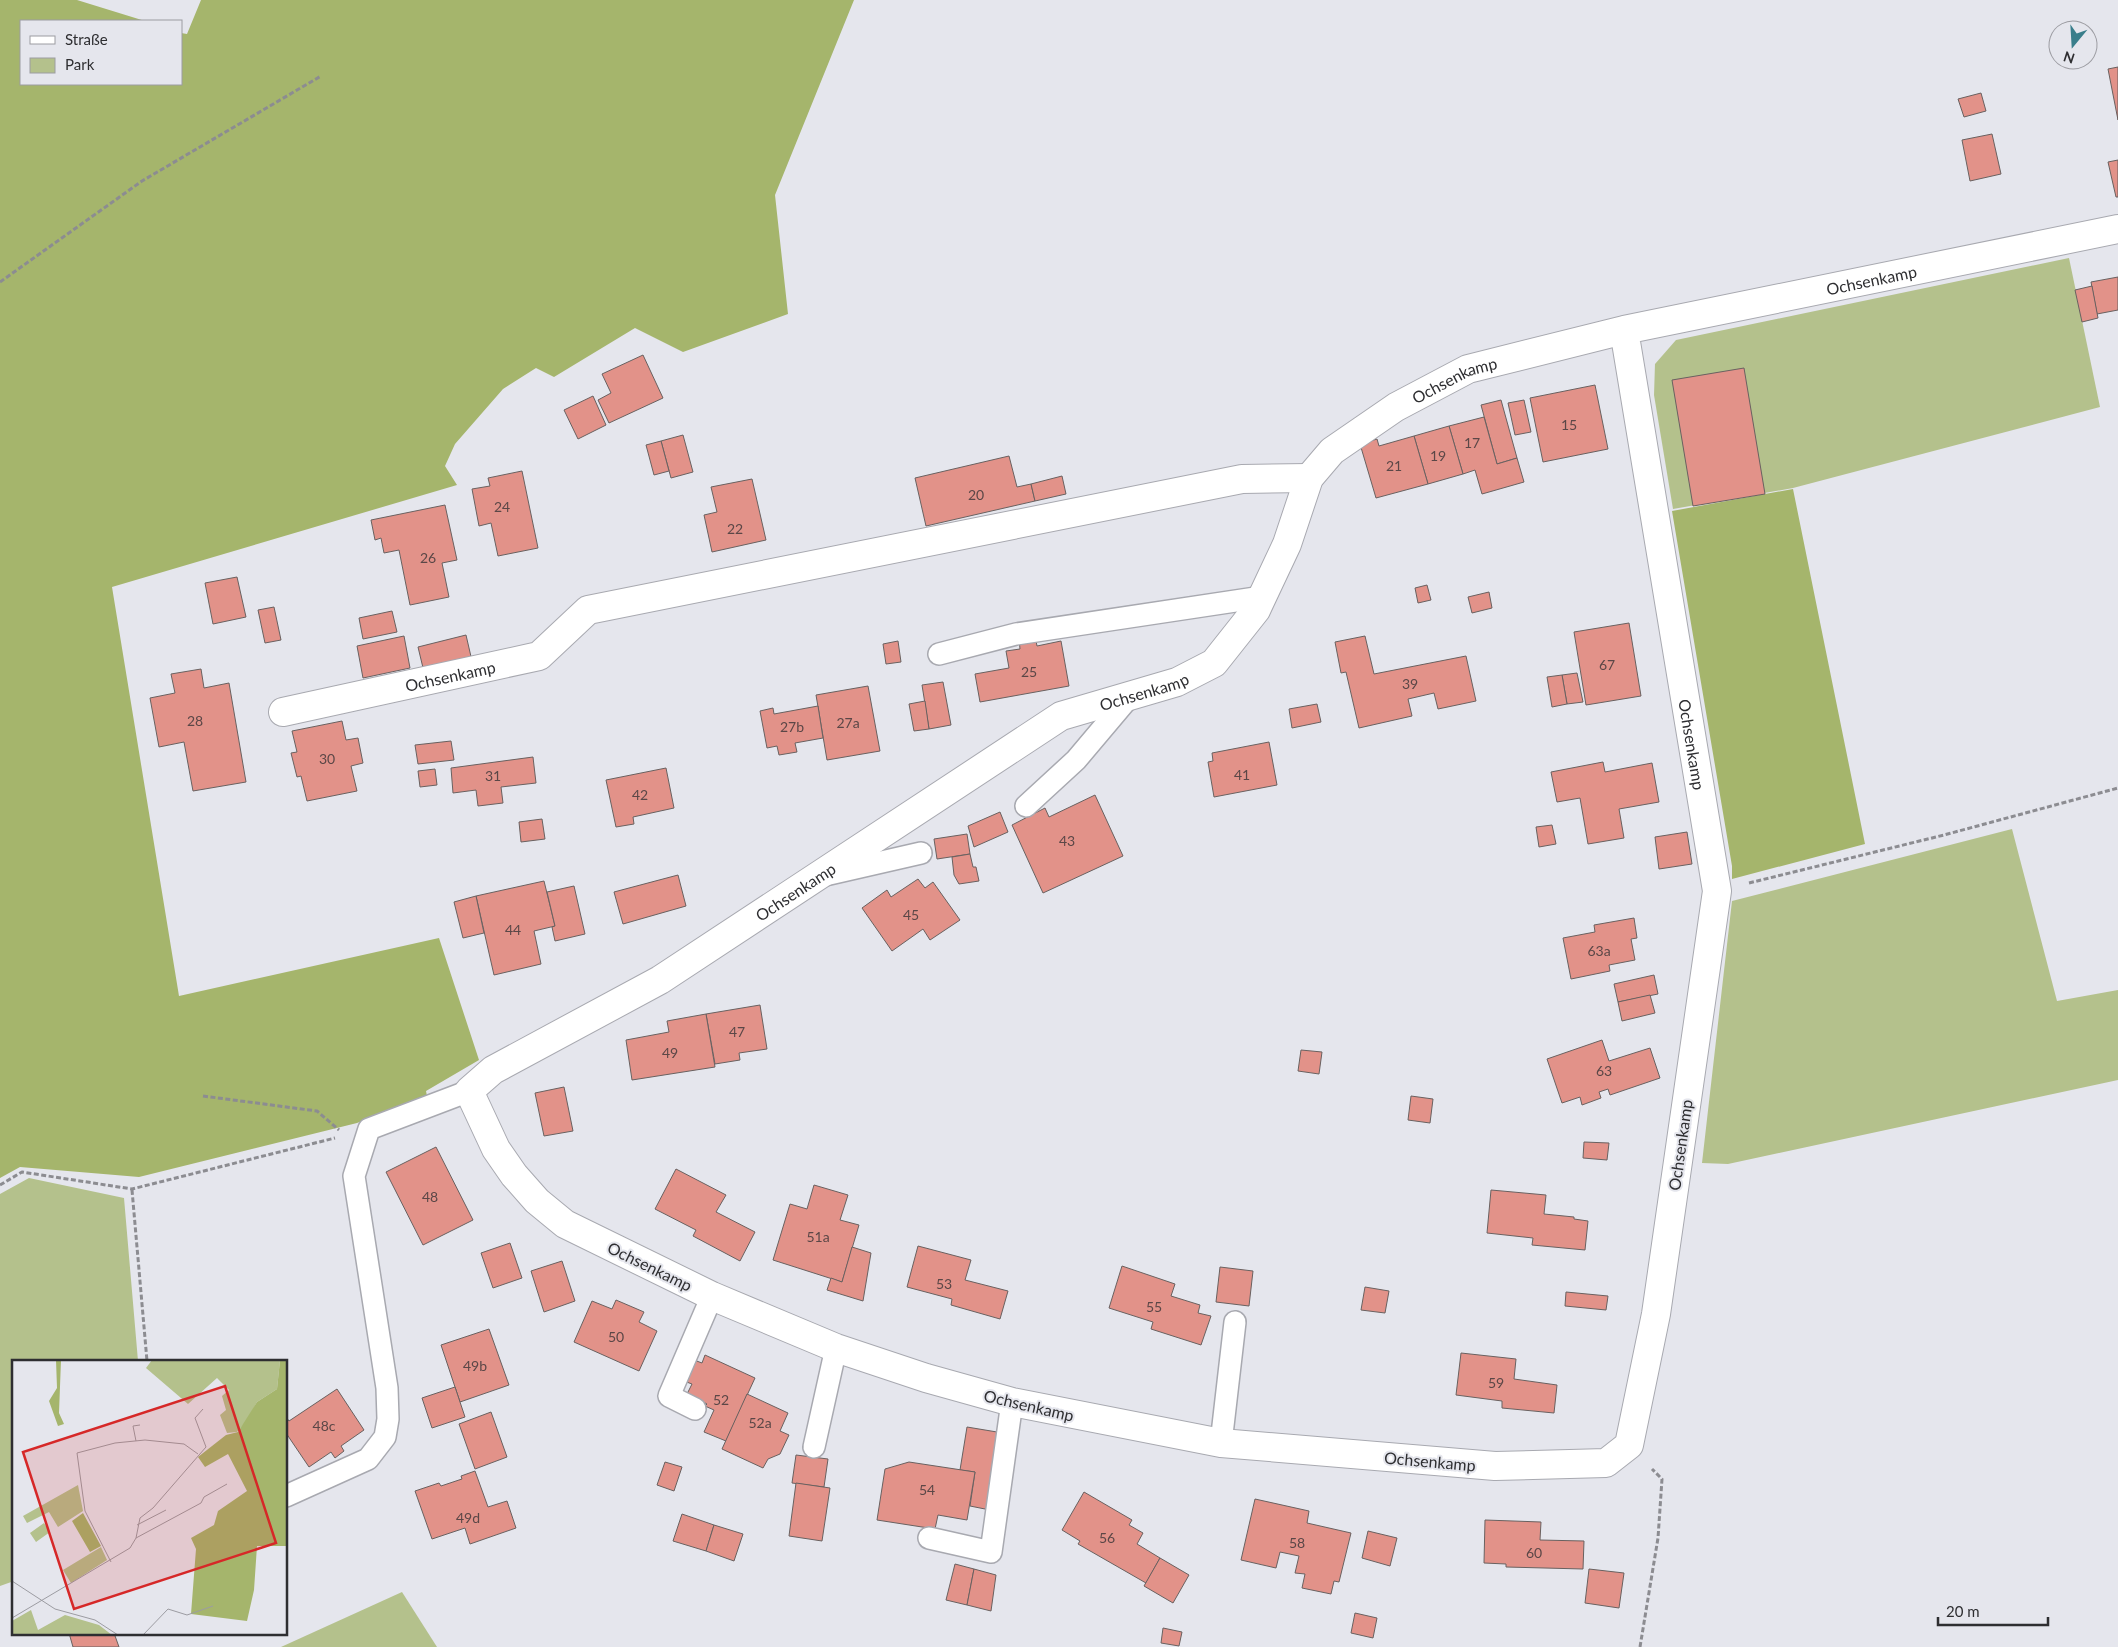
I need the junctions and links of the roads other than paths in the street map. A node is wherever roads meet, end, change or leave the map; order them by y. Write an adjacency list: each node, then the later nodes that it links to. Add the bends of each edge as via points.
1 (2118, 229): 2 (street, Ochsenkamp)
2 (1624, 330): 3 (street, Ochsenkamp, via 1468,369 1396,407 1332,451); 17 (street, Ochsenkamp, via 1717,892 1656,1314 1629,1445 1606,1463 1495,1466)
3 (1310, 478): 4 (street, Ochsenkamp, via 1287,544); 7 (street, Ochsenkamp, via 1242,479 588,610 539,656)
4 (1262, 597): 5 (lane, via 1016,634); 6 (street, Ochsenkamp, via 1256,610 1214,663 1177,682)
5 (939, 654)
6 (1130, 696): 8 (lane, via 1076,760); 10 (street, Ochsenkamp, via 1061,716)
7 (283, 712)
8 (1026, 806)
9 (921, 853): 10 (lane)
10 (820, 876): 11 (street, Ochsenkamp, via 660,980 493,1070)
11 (469, 1091): 12 (street, Ochsenkamp, via 496,1149 536,1201 565,1224); 19 (lane, via 369,1129 354,1176 387,1388 385,1437 368,1459)
12 (712, 1296): 14 (street, Ochsenkamp); 16 (lane, via 669,1396)
13 (1235, 1322): 17 (lane)
14 (836, 1348): 15 (street, Ochsenkamp); 18 (lane)
15 (1012, 1402): 17 (street, Ochsenkamp); 20 (lane, via 991,1552)
16 (694, 1409)
17 (1221, 1443)
18 (814, 1447)
19 (288, 1495)
20 (928, 1538)

